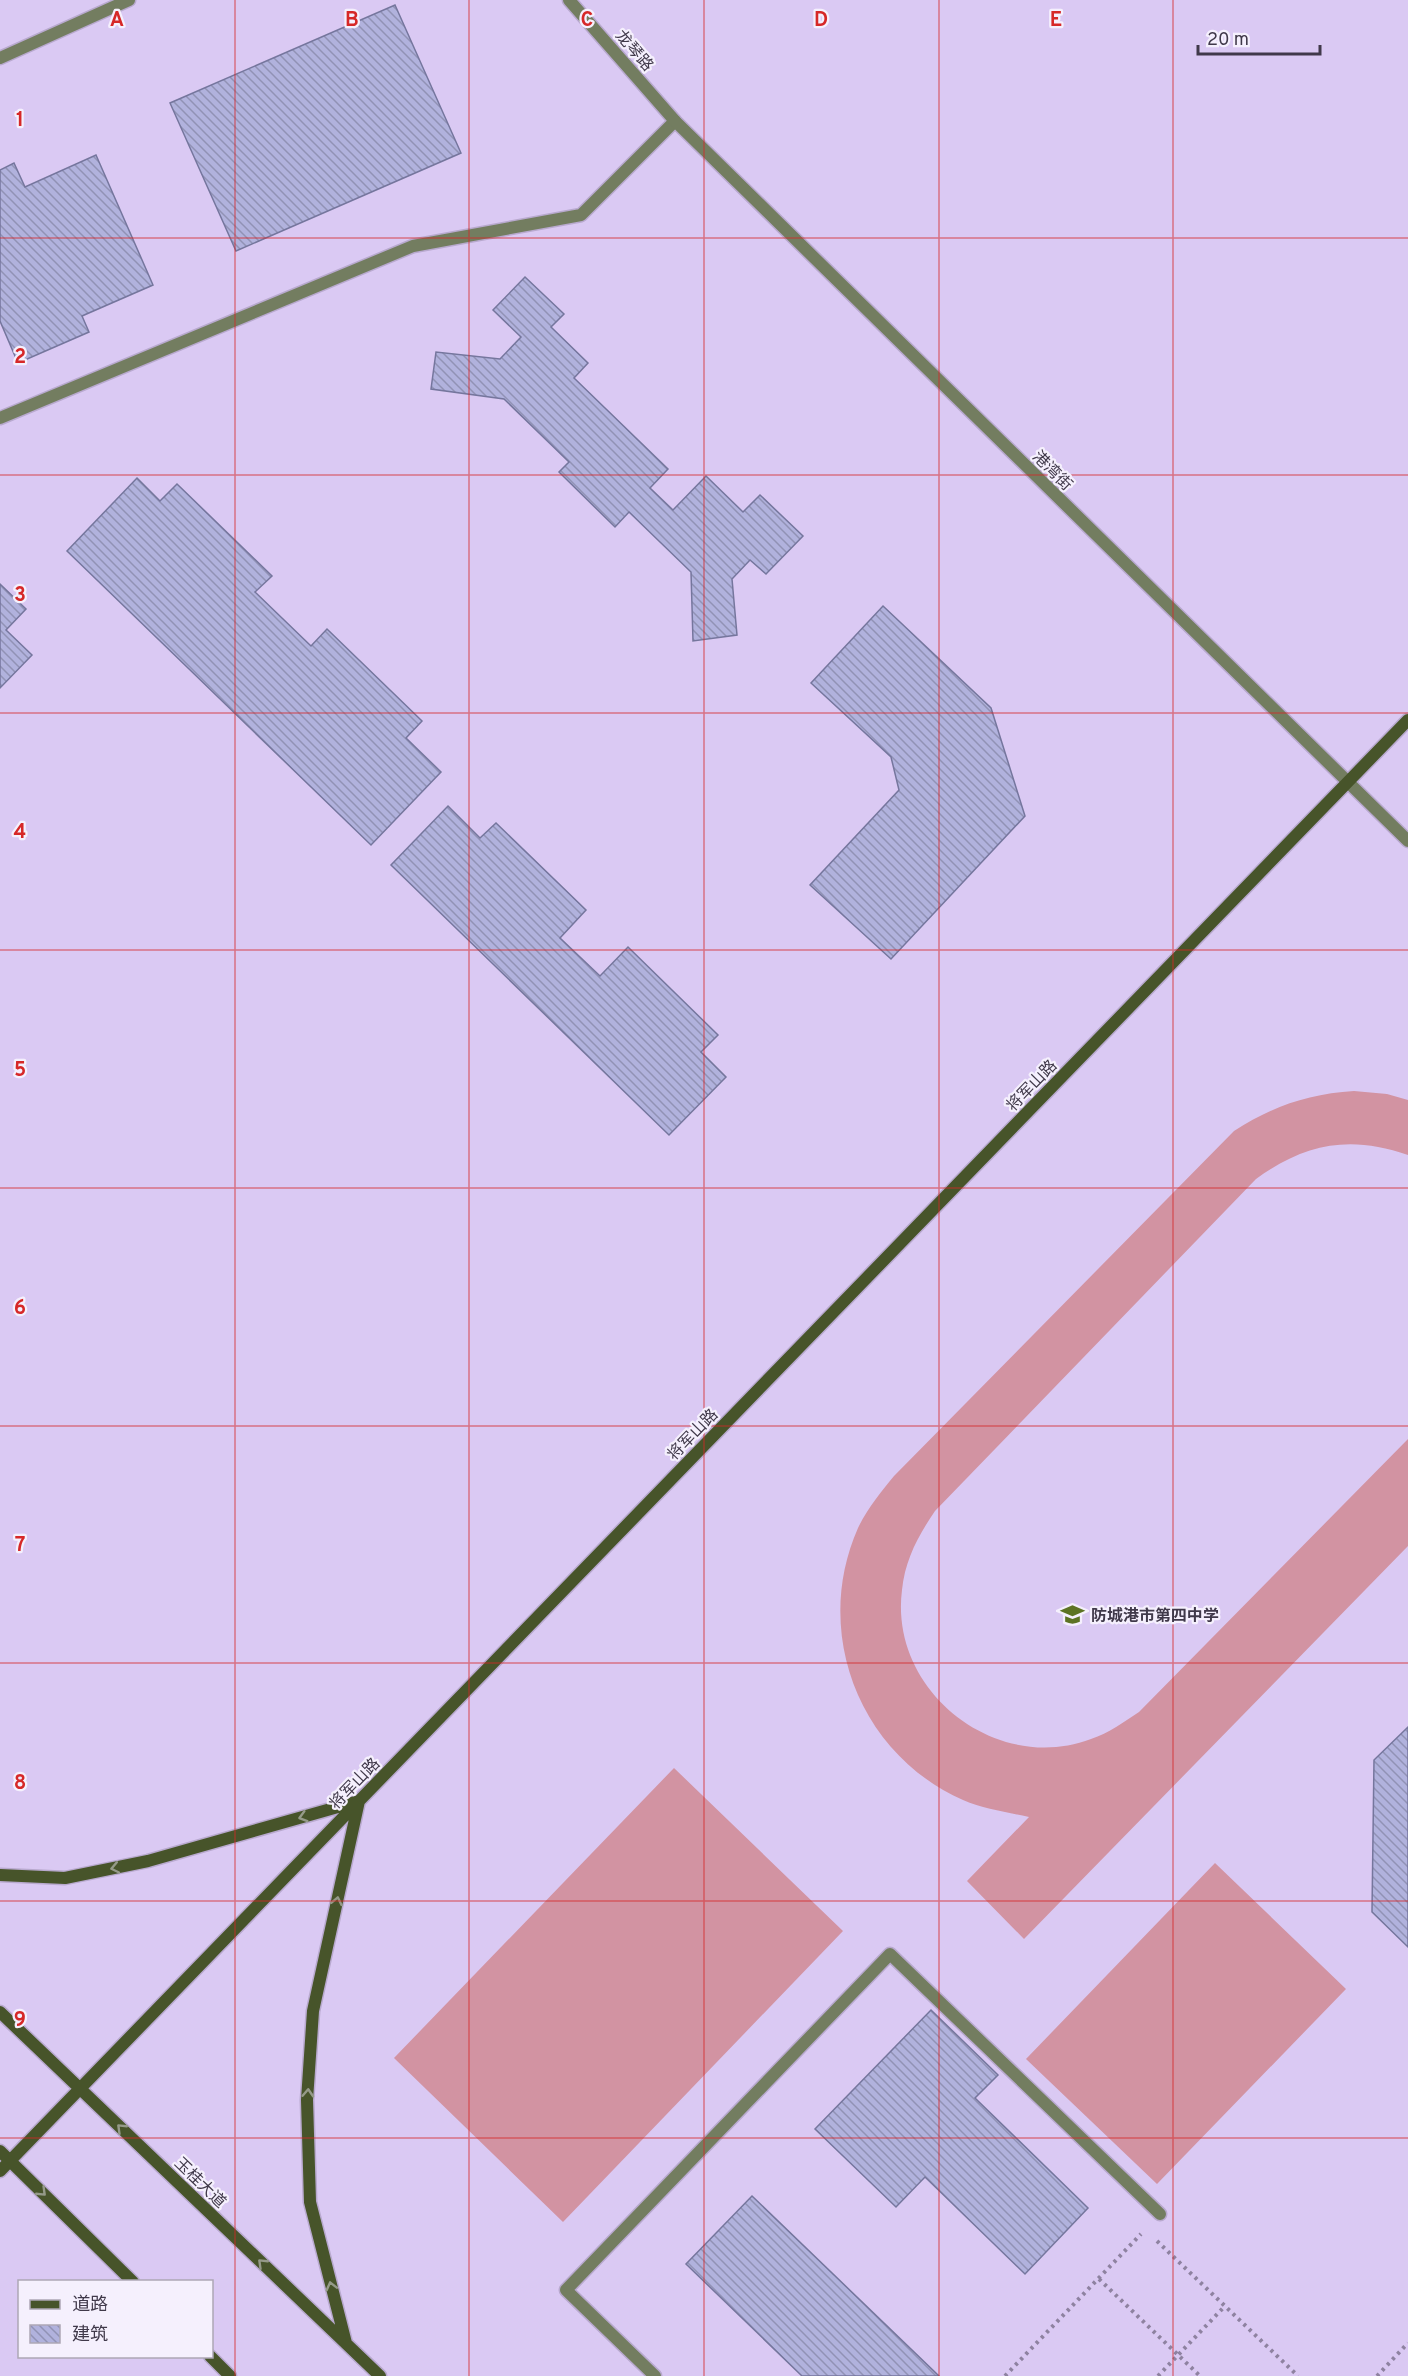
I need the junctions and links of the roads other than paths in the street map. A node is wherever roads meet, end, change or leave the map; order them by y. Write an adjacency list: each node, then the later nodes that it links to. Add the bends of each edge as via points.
1 (129, 0): 3 (street)
2 (570, 0): 4 (street, 龙琴路)
3 (0, 58)
4 (675, 121): 5 (street, via 581,215 413,246); 7 (street, 港湾街)
5 (0, 418)
6 (1408, 720): 7 (street, 将军山路)
7 (1347, 783): 8 (street, 港湾街); 9 (street, 将军山路)
8 (1408, 842)
9 (359, 1801): 10 (street, one-way to 10, via 148,1861 65,1878); 12 (street, 将军山路); 18 (street, one-way to 9, via 310,2202 307,2100 314,2011)
10 (0, 1875)
11 (0, 2012): 12 (street, 玉桂大道)
12 (80, 2089): 14 (street, 将军山路); 18 (street, 玉桂大道, one-way to 12)
13 (0, 2151): 14 (street)
14 (10, 2161): 15 (street, 将军山路); 17 (street, one-way to 17)
15 (0, 2171)
16 (1160, 2214): 22 (street, via 890,1954 566,2290)
17 (131, 2280)
18 (346, 2343): 21 (street, 玉桂大道)
19 (212, 2358): 20 (street)
20 (230, 2376)
21 (381, 2376)
22 (656, 2376)

